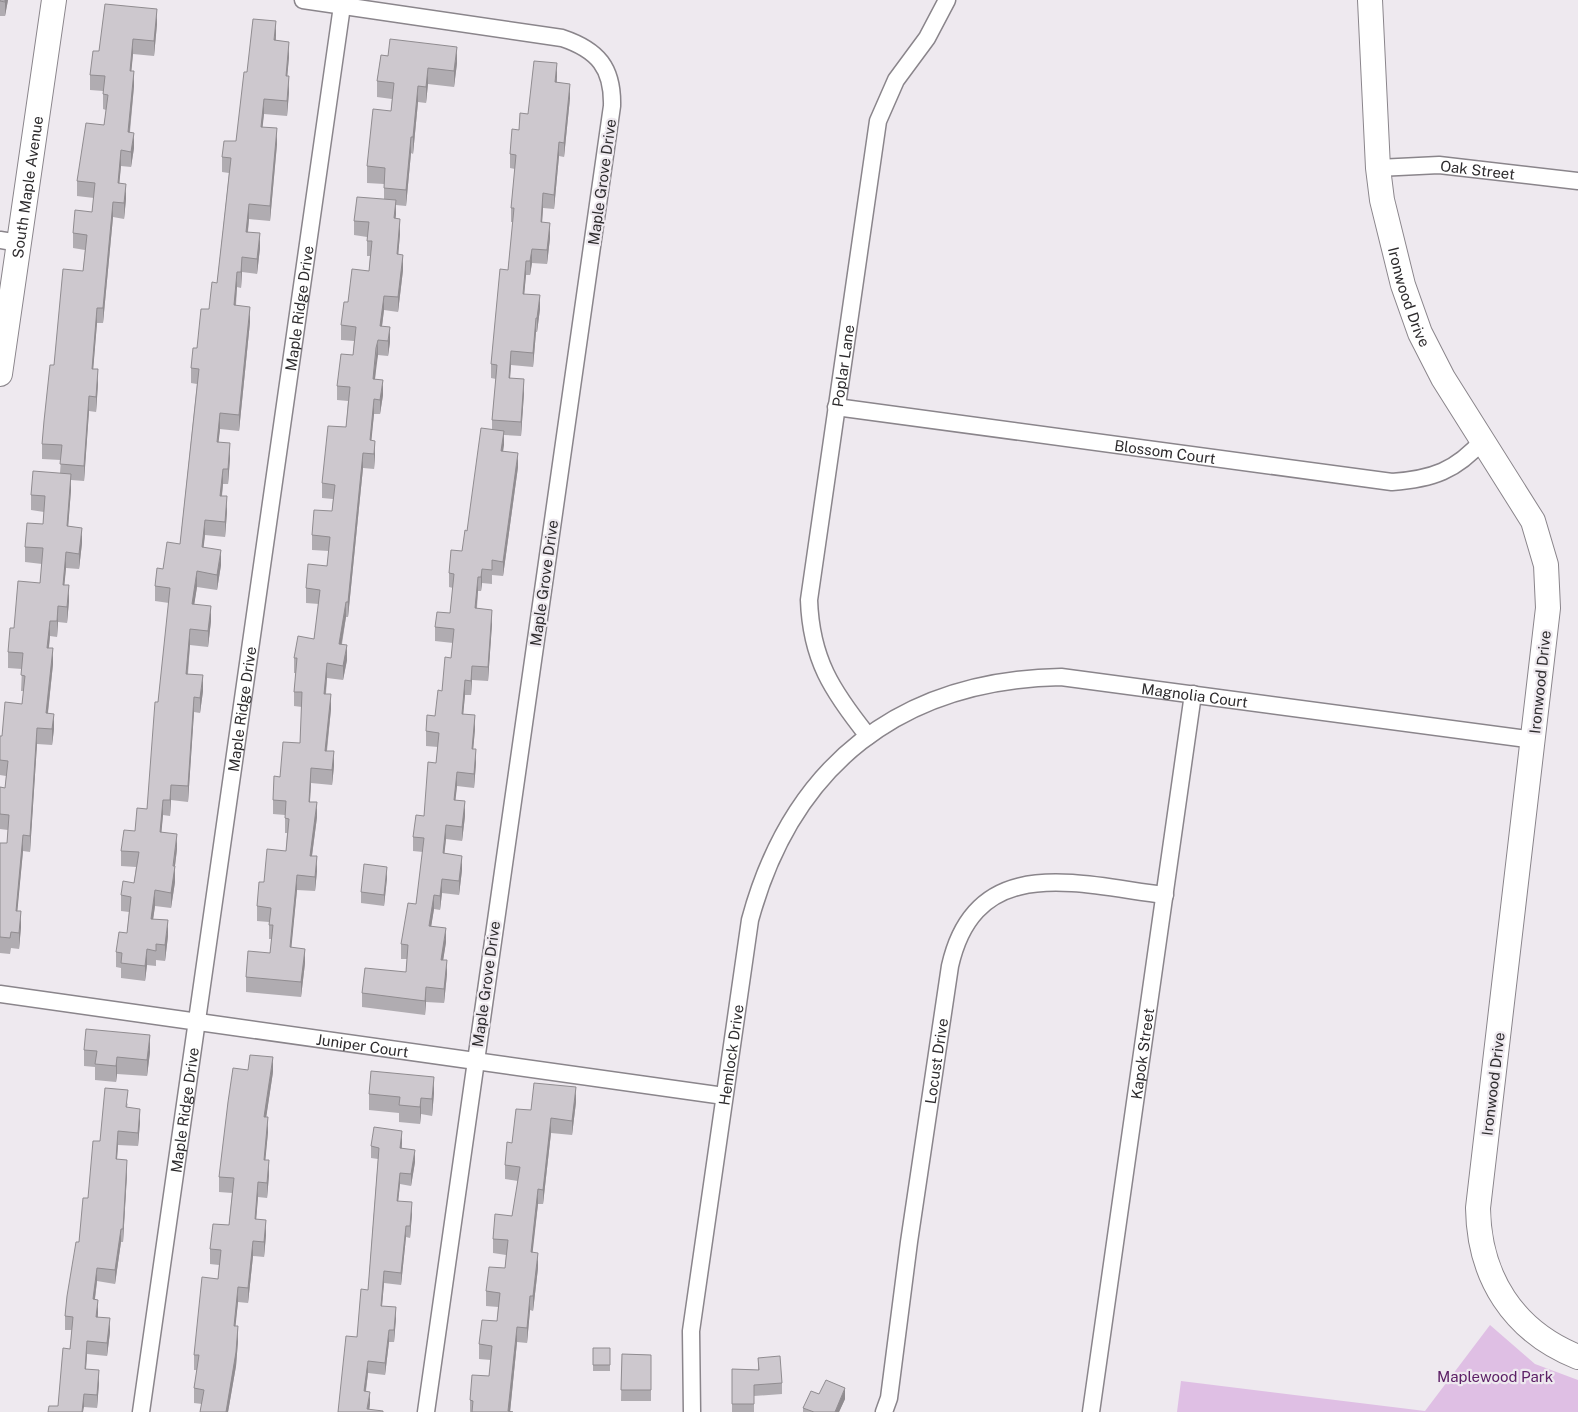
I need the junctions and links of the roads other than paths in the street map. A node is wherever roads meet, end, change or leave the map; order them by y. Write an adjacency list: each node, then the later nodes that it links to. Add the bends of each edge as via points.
1 (54, 0): 8 (street, South Maple Avenue)
2 (303, 0): 5 (street, Maple Grove Drive)
3 (947, 0): 10 (street, Poplar Lane, via 927,38 896,80 878,121)
4 (1370, 0): 6 (street, Ironwood Drive)
5 (342, 6): 17 (street, Maple Ridge Drive); 18 (street, Maple Grove Drive, via 562,38 586,47 599,58 613,90)
6 (1378, 168): 7 (street, Oak Street, via 1439,165); 11 (street, Ironwood Drive, via 1392,249 1420,333 1443,378)
7 (1578, 181)
8 (10, 242): 9 (street, South Maple Avenue)
9 (0, 374)
10 (836, 406): 11 (street, Blossom Court, via 1392,482 1418,480 1442,472 1464,459); 13 (street, Poplar Lane, via 809,600 810,621 816,652 827,680)
11 (1483, 440): 14 (street, Ironwood Drive, via 1532,520 1546,564 1548,608)
12 (1193, 694): 13 (street, Magnolia Court, via 1076,678 1010,680 961,690 921,705); 14 (street, Magnolia Court); 15 (street, Kapok Street)
13 (868, 736): 19 (street, Hemlock Drive, via 823,776 799,807 765,871 750,920)
14 (1534, 740): 20 (street, Ironwood Drive, via 1478,1227 1486,1265 1510,1308 1529,1329)
15 (1165, 895): 24 (street, Locust Drive, via 1031,882 988,901 959,936 950,966 889,1398); 25 (street, Kapok Street)
16 (0, 994): 17 (street, Juniper Court)
17 (196, 1020): 18 (street, Juniper Court); 21 (street, Maple Ridge Drive)
18 (475, 1061): 19 (street, Juniper Court); 22 (street, Maple Grove Drive)
19 (724, 1096): 23 (street, Hemlock Drive, via 691,1331)
20 (1578, 1357)
21 (141, 1412)
22 (426, 1412)
23 (692, 1412)
24 (884, 1412)
25 (1091, 1412)

